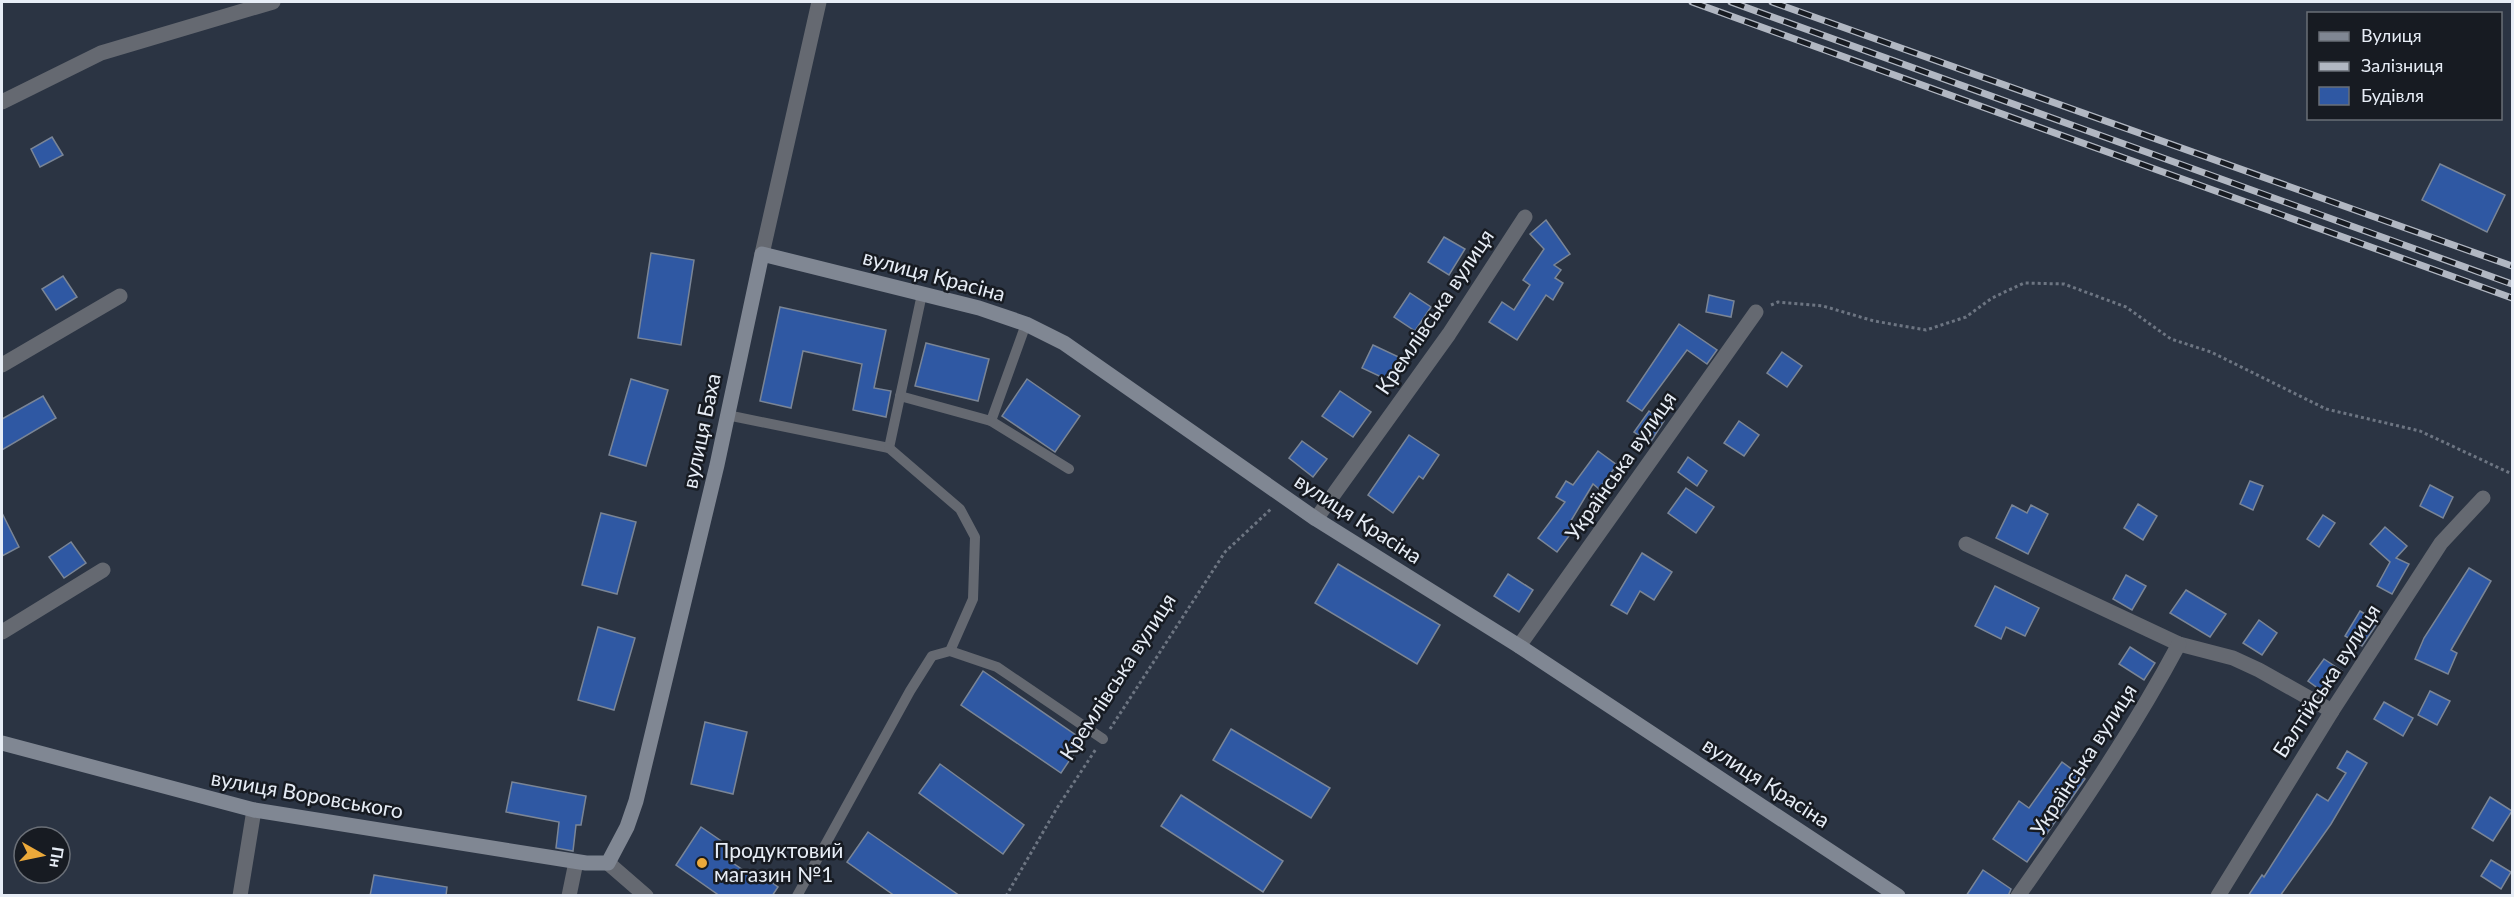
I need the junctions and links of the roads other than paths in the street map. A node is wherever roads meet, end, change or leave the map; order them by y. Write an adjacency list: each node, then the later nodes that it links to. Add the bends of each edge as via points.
1 (273, 2): 3 (street, via 101,53)
2 (819, 2): 5 (street, вулиця Баха)
3 (2, 102)
4 (1525, 217): 17 (street, Кремлівська вулиця, via 1449,334)
5 (762, 254): 6 (street, вулиця Красіна); 12 (street, вулиця Баха)
6 (922, 294): 9 (street, вулиця Красіна); 11 (lane)
7 (120, 296): 10 (street)
8 (1756, 312): 22 (street, Українська вулиця)
9 (1026, 324): 13 (lane); 17 (street, вулиця Красіна, via 1064,343)
10 (2, 365)
11 (900, 396): 13 (lane); 14 (lane)
12 (728, 414): 14 (lane); 29 (street, вулиця Баха, via 636,801)
13 (991, 421): 15 (lane)
14 (889, 448): 23 (lane, via 960,509 975,537 973,599)
15 (1069, 469)
16 (2482, 498): 24 (street, Балтійська вулиця, via 2441,543)
17 (1316, 519): 22 (street, вулиця Красіна)
18 (1966, 544): 21 (street)
19 (104, 570): 20 (street)
20 (2, 632)
21 (2179, 644): 24 (street, via 2233,658); 35 (street, Українська вулиця, via 2144,710)
22 (1519, 646): 34 (street, вулиця Красіна)
23 (950, 651): 25 (lane, via 997,667); 33 (lane, via 932,656 910,691)
24 (2332, 711): 36 (street, Балтійська вулиця)
25 (1103, 739)
26 (2, 743): 27 (street, вулиця Воровського)
27 (254, 810): 28 (street, вулиця Воровського); 30 (street)
28 (576, 862): 29 (street, вулиця Воровського); 31 (street)
29 (609, 863): 32 (street)
30 (240, 896)
31 (569, 896)
32 (646, 896)
33 (797, 896)
34 (1898, 896)
35 (2018, 896)
36 (2218, 896)

